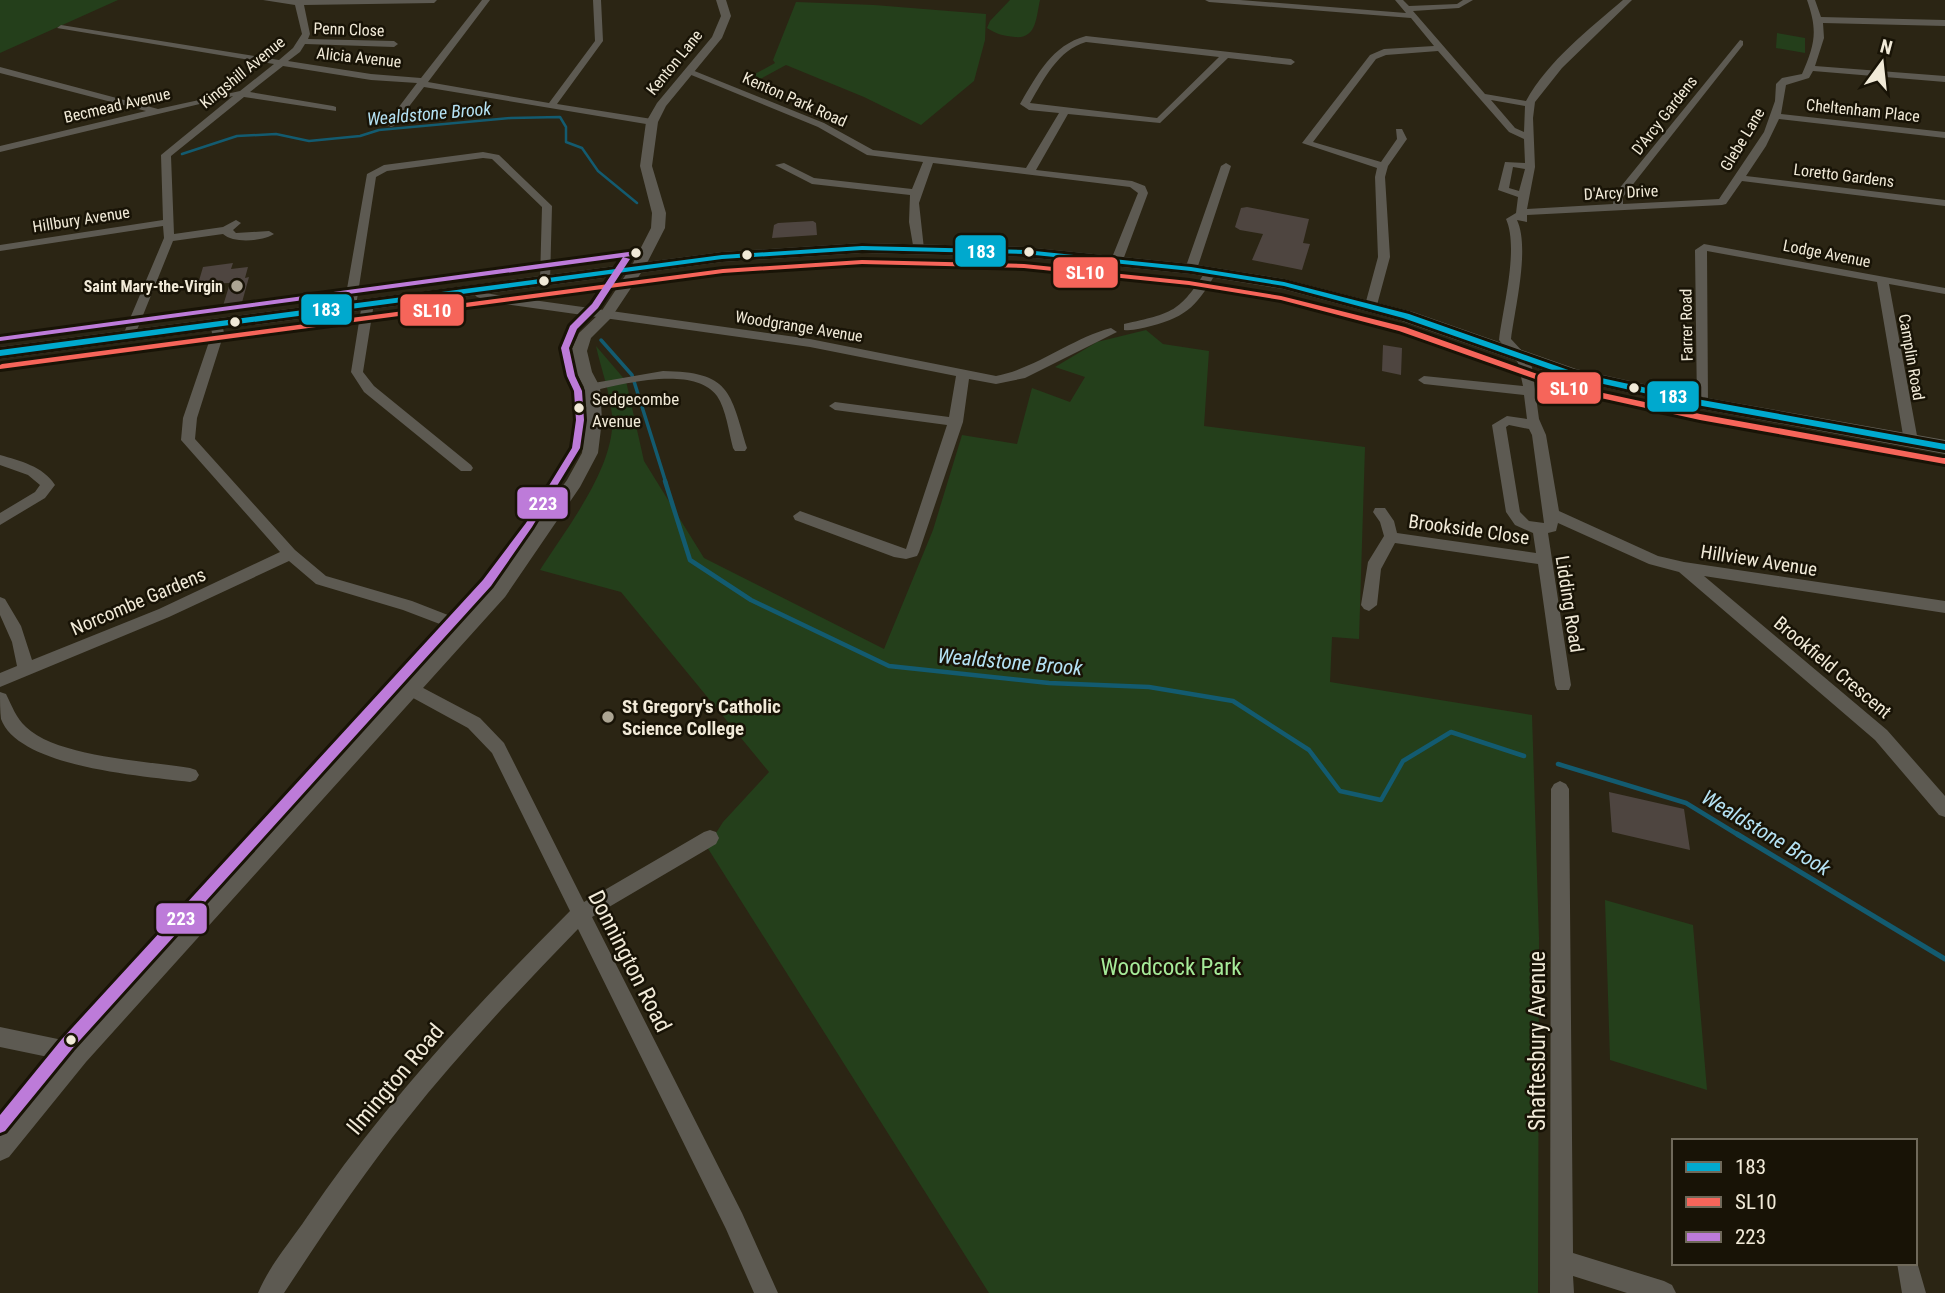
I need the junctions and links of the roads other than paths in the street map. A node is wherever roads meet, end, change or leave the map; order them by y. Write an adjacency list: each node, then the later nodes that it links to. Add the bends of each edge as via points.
1 (267, 0): 10 (street)
2 (486, 0): 28 (street)
3 (597, 0): 32 (street, via 599,41)
4 (721, 0): 26 (street, Kenton Lane, via 726,16 717,38)
5 (1209, 0): 12 (street)
6 (1399, 0): 13 (street)
7 (1469, 0): 13 (street, via 1459,6)
8 (1628, 0): 31 (street, via 1544,82)
9 (1811, 0): 14 (street)
10 (300, 1): 11 (street); 17 (street, Kingshill Avenue, via 306,34)
11 (434, 1)
12 (1243, 1): 13 (street)
13 (1408, 13): 20 (street)
14 (1820, 20): 15 (street); 24 (street, via 1821,38)
15 (1945, 23)
16 (61, 28): 23 (street, Alicia Avenue)
17 (303, 41): 19 (street, Penn Close); 23 (street, Kingshill Avenue)
18 (1740, 43): 54 (street, D'Arcy Gardens, via 1618,197)
19 (394, 44)
20 (1439, 47): 30 (street); 46 (street, via 1373,57 1307,143)
21 (1226, 55): 22 (street); 35 (street, via 1160,120); 35 (street, via 1079,40 1048,63 1025,104)
22 (1291, 62)
23 (281, 64): 28 (street, Alicia Avenue); 29 (street, Kingshill Avenue)
24 (1810, 68): 27 (street); 36 (street, Glebe Lane, via 1806,76 1780,84)
25 (0, 70): 34 (street)
26 (689, 72): 37 (street, Kenton Lane); 43 (street, Kenton Park Road, via 821,125 871,153)
27 (1945, 79)
28 (424, 83): 32 (street, Alicia Avenue); 38 (street)
29 (241, 94): 33 (street); 34 (street, Becmead Avenue); 56 (street, Kingshill Avenue, via 166,155)
30 (1483, 96): 31 (street); 41 (street, via 1512,130)
31 (1530, 104): 41 (street, Lidding Road)
32 (551, 106): 37 (street, Alicia Avenue)
33 (333, 109)
34 (158, 112): 42 (street, Becmead Avenue)
35 (1064, 112): 48 (street)
36 (1777, 116): 40 (street, Cheltenham Place); 49 (street, Glebe Lane)
37 (652, 122): 63 (street, Kenton Lane, via 646,166 659,213 658,228)
38 (391, 124)
39 (1399, 131): 46 (street, via 1402,139)
40 (1945, 135)
41 (1528, 137): 47 (street, Lidding Road)
42 (0, 149)
43 (929, 160): 48 (street, Kenton Park Road); 50 (street)
44 (780, 165): 50 (street, via 812,181)
45 (1226, 166): 64 (street)
46 (1383, 166): 71 (street, via 1384,257)
47 (1530, 166): 51 (street, Lidding Road); 51 (street, via 1509,164 1503,190)
48 (1030, 171): 62 (street, Kenton Park Road, via 1141,188)
49 (1739, 178): 52 (street, Glebe Lane); 53 (street, Loretto Gardens)
50 (914, 192): 61 (street)
51 (1524, 195): 55 (street, Lidding Road)
52 (1722, 202): 54 (street, D'Arcy Drive)
53 (1945, 203)
54 (1618, 208): 55 (street, D'Arcy Drive)
55 (1521, 213): 78 (street, Lidding Road, via 1505,340)
56 (168, 222): 58 (street); 60 (street, Hillbury Avenue)
57 (269, 234): 58 (street, via 233,237 231,227)
58 (169, 237): 76 (street)
59 (1703, 247): 66 (street, Lodge Avenue); 83 (street, Farrer Road)
60 (0, 248)
61 (918, 249): 62 (main road); 63 (main road, via 772,252)
62 (1117, 260): 64 (main road)
63 (638, 267): 67 (main road); 72 (street, Kenton Lane)
64 (1191, 268): 65 (main road)
65 (1211, 271): 71 (main road); 74 (street, via 1191,304 1161,320)
66 (1882, 279): 69 (street, Lodge Avenue); 87 (street, Camplin Road)
67 (547, 280): 68 (main road); 70 (street, via 547,206 495,157 384,168 371,176)
68 (474, 289): 70 (main road); 72 (street, Woodgrange Avenue, via 497,299)
69 (1945, 291)
70 (359, 305): 73 (main road); 91 (street, via 356,372 369,389)
71 (1371, 305): 78 (main road)
72 (606, 315): 79 (street, Woodgrange Avenue, via 810,343); 81 (street, Kenton Lane, via 584,336 579,351)
73 (216, 323): 76 (main road); 98 (street, via 218,333 190,418 188,440)
74 (1128, 327)
75 (1111, 332): 79 (street, Woodgrange Avenue, via 1011,378)
76 (129, 335): 77 (main road)
77 (0, 353)
78 (1522, 358): 82 (street, Lidding Road); 83 (main road)
79 (963, 375): 85 (street)
80 (1424, 380): 82 (street)
81 (592, 387): 89 (street, via 680,375 699,378 725,397); 104 (street, via 594,420 590,453 582,470 525,555)
82 (1528, 391): 86 (street, Lidding Road)
83 (1702, 403): 87 (main road)
84 (835, 406): 85 (street)
85 (956, 422): 93 (street, via 912,552 894,552)
86 (1533, 425): 95 (street, Lidding Road, via 1539,435); 95 (street, via 1507,420 1499,425 1512,513 1526,526)
87 (1911, 441): 88 (main road)
88 (1945, 447)
89 (740, 448)
90 (0, 460): 94 (street, via 32,472 48,485)
91 (466, 468)
92 (1380, 512): 97 (street, Brookside Close)
93 (800, 516)
94 (0, 520)
95 (1547, 523): 96 (street, Hillview Avenue); 99 (street, Lidding Road)
96 (1574, 524): 100 (street, Hillview Avenue, via 1654,560)
97 (1391, 537): 99 (street, Brookside Close); 102 (street, Brookside Close, via 1376,555)
98 (290, 554): 104 (street, via 321,580); 105 (street, Norcombe Gardens, via 164,613)
99 (1542, 559): 107 (street, Lidding Road)
100 (1684, 568): 103 (street, Hillview Avenue); 112 (street, Brookfield Crescent, via 1881,735)
101 (0, 603): 105 (street, via 23,645)
102 (1369, 605)
103 (1945, 607)
104 (466, 628): 108 (street)
105 (25, 669): 106 (street, Norcombe Gardens)
106 (0, 680)
107 (1563, 685)
108 (410, 688): 114 (street, Donnington Road, via 474,723 498,748); 116 (street)
109 (0, 699): 110 (street, via 16,728 45,748)
110 (190, 775)
111 (1560, 789): 118 (street, Shaftesbury Avenue)
112 (1945, 809)
113 (710, 838): 114 (street, Ilmington Road)
114 (579, 915): 120 (street, Ilmington Road, via 501,994 400,1110 336,1194); 121 (street, Donnington Road)
115 (0, 1037): 116 (street)
116 (77, 1053): 117 (street)
117 (0, 1148)
118 (1563, 1261): 122 (street, Shaftesbury Avenue); 123 (street)
119 (1908, 1265): 124 (street)
120 (270, 1293)
121 (766, 1293)
122 (1562, 1293)
123 (1664, 1293)
124 (1914, 1293)

